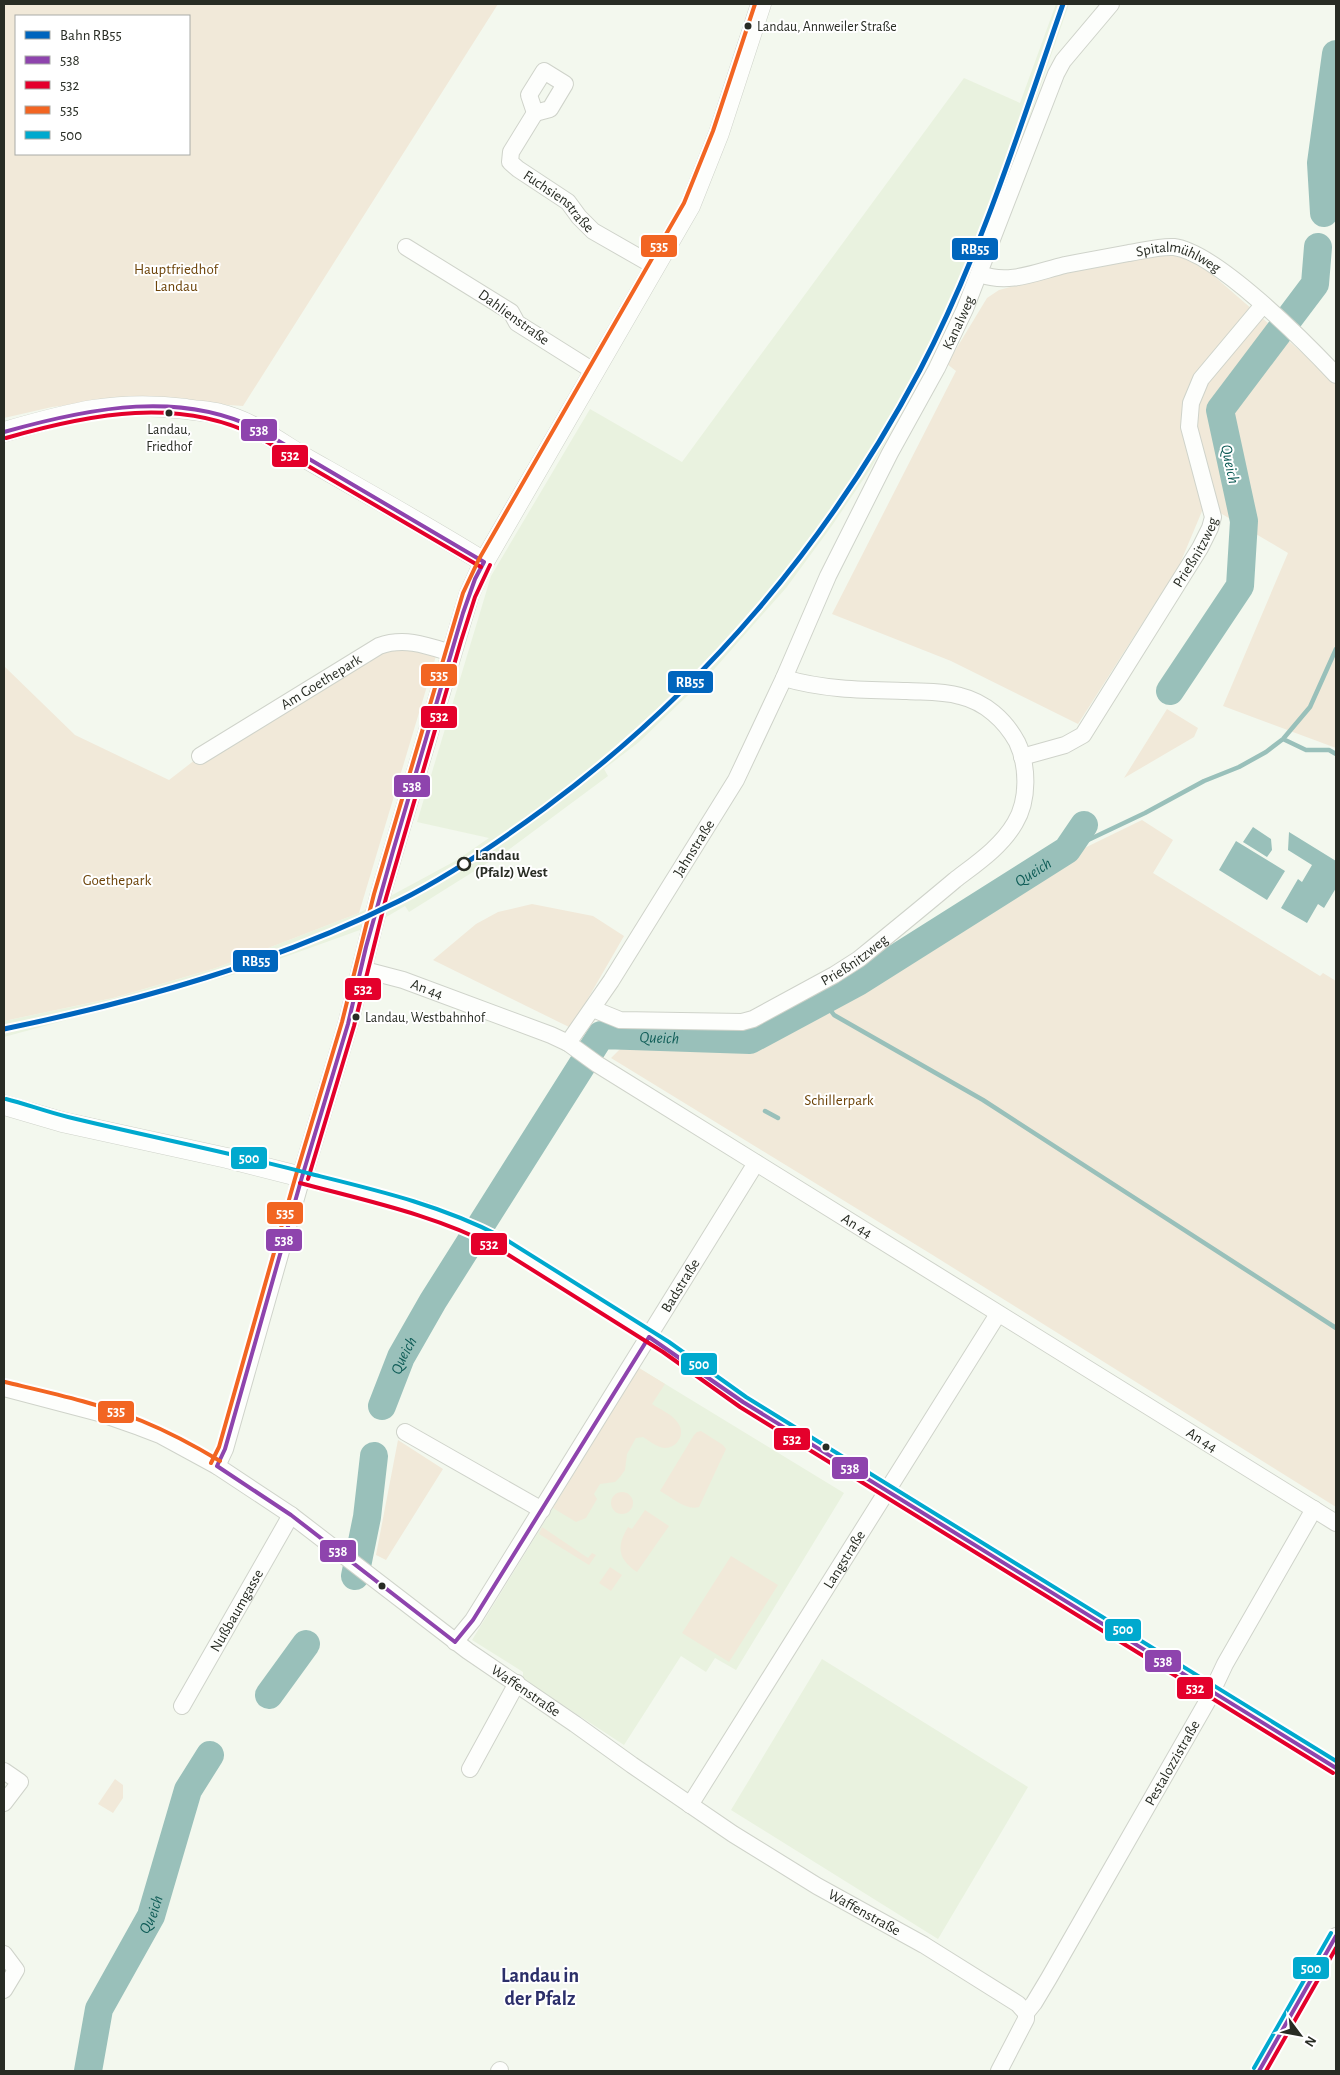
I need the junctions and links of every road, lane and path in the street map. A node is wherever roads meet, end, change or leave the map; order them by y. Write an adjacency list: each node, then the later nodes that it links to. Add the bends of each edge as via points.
1 (761, 4): 5 (street, via 708,162 690,206)
2 (1111, 4): 6 (street, Kanalweg, via 1063,61 1056,74)
3 (535, 114): 5 (street, Fuchsienstraße, via 511,152 510,162 568,202 593,231)
4 (406, 247): 8 (street, Dahlienstraße, via 511,312 517,323)
5 (656, 267): 8 (street)
6 (980, 274): 7 (street, Spitalmühlweg, via 996,279 1013,278 1066,265 1174,247 1205,258); 12 (street, Kanalweg, via 937,368 858,514)
7 (1268, 310): 9 (street, Spitalmühlweg); 16 (street, Prießnitzweg, via 1201,379 1191,403 1189,427 1213,517 1200,548 1083,735 1065,745)
8 (595, 372): 11 (street)
9 (1336, 375)
10 (4, 432): 11 (street, via 58,416 118,406 165,407 224,415 295,452)
11 (484, 562): 13 (street, via 469,595)
12 (799, 641): 14 (street, Jahnstraße)
13 (451, 653): 15 (street, Am Goethepark, via 411,642 379,646); 17 (street)
14 (784, 678): 16 (street, Prießnitzweg, via 817,687 944,692 970,698 986,707 1006,726); 18 (street, Jahnstraße, via 736,780)
15 (200, 756)
16 (1022, 756): 18 (street, Prießnitzweg, via 1024,796 1017,821 997,846 881,941 834,975 764,1014 742,1022 620,1020)
17 (361, 969): 19 (street, An 44, via 403,980 504,1016); 22 (street, via 348,1024)
18 (593, 1009): 19 (street, Jahnstraße)
19 (568, 1043): 21 (street, An 44)
20 (4, 1105): 22 (street, via 62,1122)
21 (756, 1163): 23 (street, An 44); 24 (street, Badstraße)
22 (302, 1177): 24 (street, via 402,1203 458,1222 493,1239); 27 (street, via 225,1449)
23 (998, 1314): 28 (street, Langstraße); 29 (street, An 44)
24 (649, 1337): 28 (street, via 743,1402); 30 (street, Badstraße)
25 (4, 1388): 27 (street, Waffenstraße, via 139,1427)
26 (405, 1432): 30 (street)
27 (217, 1466): 31 (street, Waffenstraße)
28 (886, 1490): 35 (street); 41 (street, Langstraße)
29 (1314, 1509): 32 (street, An 44); 35 (street, Pestalozzistraße)
30 (542, 1510): 33 (street, Badstraße, via 473,1620)
31 (291, 1514): 33 (street, Waffenstraße); 36 (street, Nußbaumgasse)
32 (1336, 1523)
33 (455, 1642): 34 (street, Waffenstraße)
34 (517, 1683): 38 (street); 41 (street, Waffenstraße)
35 (1212, 1691): 37 (street); 45 (street, Pestalozzistraße)
36 (182, 1706)
37 (1336, 1768)
38 (470, 1769)
39 (4, 1771): 40 (street, via 20,1782)
40 (4, 1803)
41 (690, 1805): 45 (street, Waffenstraße, via 792,1871 924,1945 1018,2004)
42 (1336, 1936): 47 (street)
43 (4, 1954): 44 (street, via 16,1970)
44 (4, 1990)
45 (1025, 2019): 46 (street, Pestalozzistraße)
46 (999, 2071)
47 (1258, 2071)

